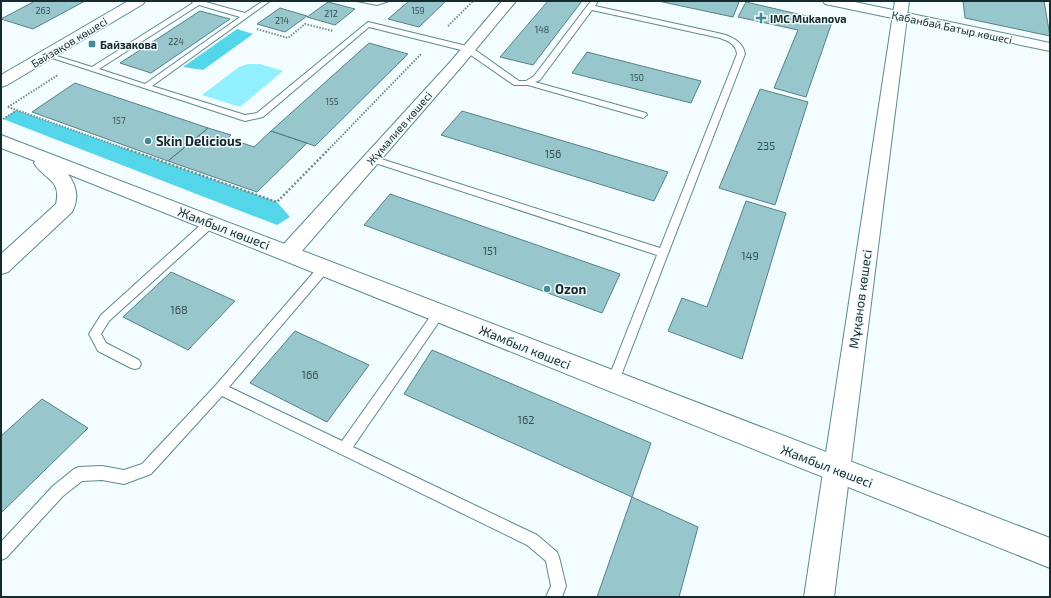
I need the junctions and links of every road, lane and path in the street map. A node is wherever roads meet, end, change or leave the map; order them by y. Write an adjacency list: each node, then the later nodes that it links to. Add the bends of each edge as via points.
1 (138, 1): 15 (street, Байзақов көшесі)
2 (267, 1): 11 (lane)
3 (360, 1): 4 (lane)
4 (386, 1)
5 (473, 1): 12 (path)
6 (509, 1): 14 (street, Жұмалиев көшесі)
7 (830, 1): 10 (street, Қабанбай Батыр көшесі)
8 (197, 2): 11 (lane); 16 (lane)
9 (592, 4): 18 (lane, via 537,78); 29 (lane, via 722,36 740,48 741,54)
10 (902, 9): 13 (street, Қабанбай Батыр көшесі); 37 (street, Мұқанов көшесі)
11 (246, 16): 19 (lane)
12 (434, 41): 14 (lane); 19 (lane, via 368,24 260,115 245,118); 21 (path, via 277,202)
13 (1050, 47)
14 (468, 49): 18 (lane, via 517,83); 26 (street, Жұмалиев көшесі)
15 (47, 55): 16 (lane); 17 (street, Байзақов көшесі)
16 (94, 69): 19 (lane)
17 (1, 82)
18 (528, 83): 22 (lane)
19 (147, 86)
20 (8, 107): 21 (path)
21 (16, 110): 23 (path)
22 (643, 115)
23 (3, 119)
24 (1, 141): 25 (street, Жамбыл көшесі)
25 (30, 152): 27 (street, Жамбыл көшесі); 30 (street, via 63,180 69,196 66,207)
26 (372, 159): 28 (street, Жұмалиев көшесі); 29 (lane)
27 (210, 223): 28 (street, Жамбыл көшесі); 33 (lane, via 105,318 95,334 102,347)
28 (288, 253): 31 (street, Жамбыл көшесі)
29 (663, 253): 34 (lane)
30 (1, 266)
31 (324, 268): 32 (street, Жамбыл көшесі); 35 (lane)
32 (439, 313): 34 (street, Жамбыл көшесі); 36 (lane)
33 (135, 364)
34 (613, 382): 37 (street, Жамбыл көшесі)
35 (220, 389): 36 (lane); 38 (lane, via 146,469 124,476 102,473 79,474 58,491)
36 (344, 449): 40 (lane, via 532,540 552,557 559,586)
37 (835, 470): 39 (street, Жамбыл көшесі); 41 (street, Мұқанов көшесі)
38 (1, 553)
39 (1050, 553)
40 (554, 597)
41 (819, 597)

